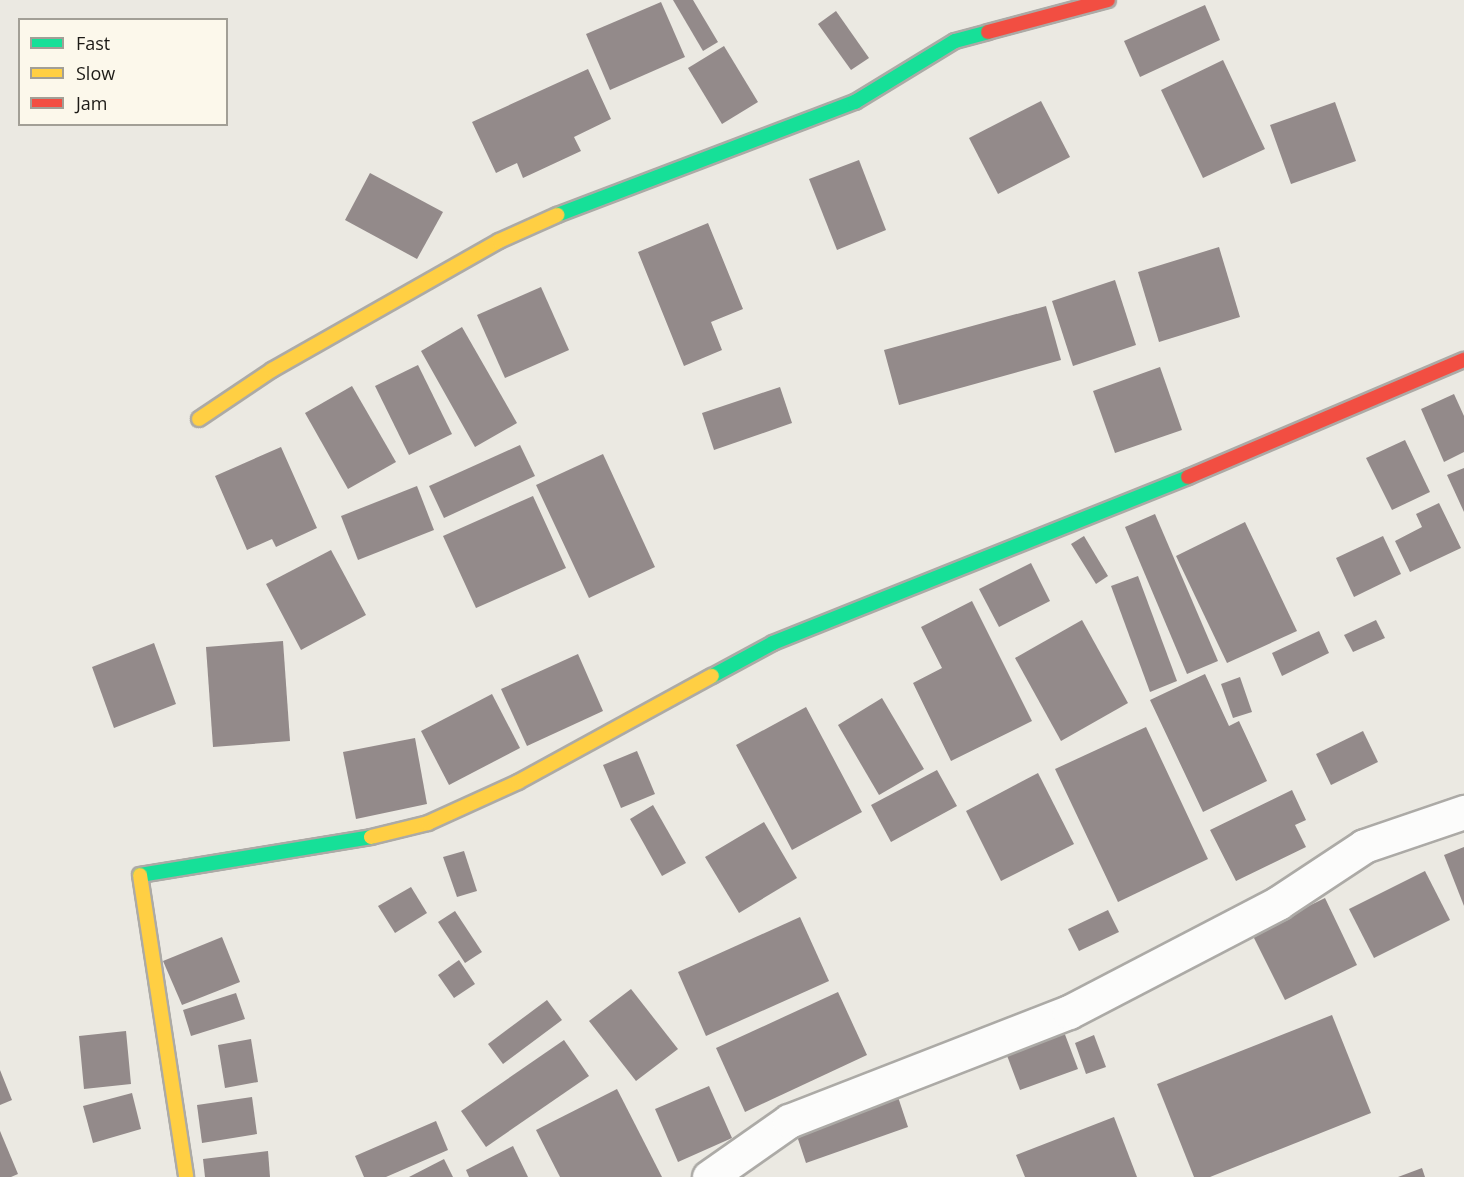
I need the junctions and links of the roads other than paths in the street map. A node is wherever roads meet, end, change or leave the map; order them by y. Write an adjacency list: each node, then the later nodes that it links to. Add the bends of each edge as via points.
1 (1108, 0): 3 (street, via 955,41 855,102 591,200 499,241 272,370)
2 (1464, 360): 5 (street, via 1263,447 773,643 518,782 428,823 346,843 136,876)
3 (199, 419)
4 (1464, 812): 6 (street, via 1365,846 1278,903 1069,1012 789,1121)
5 (186, 1177)
6 (709, 1177)

